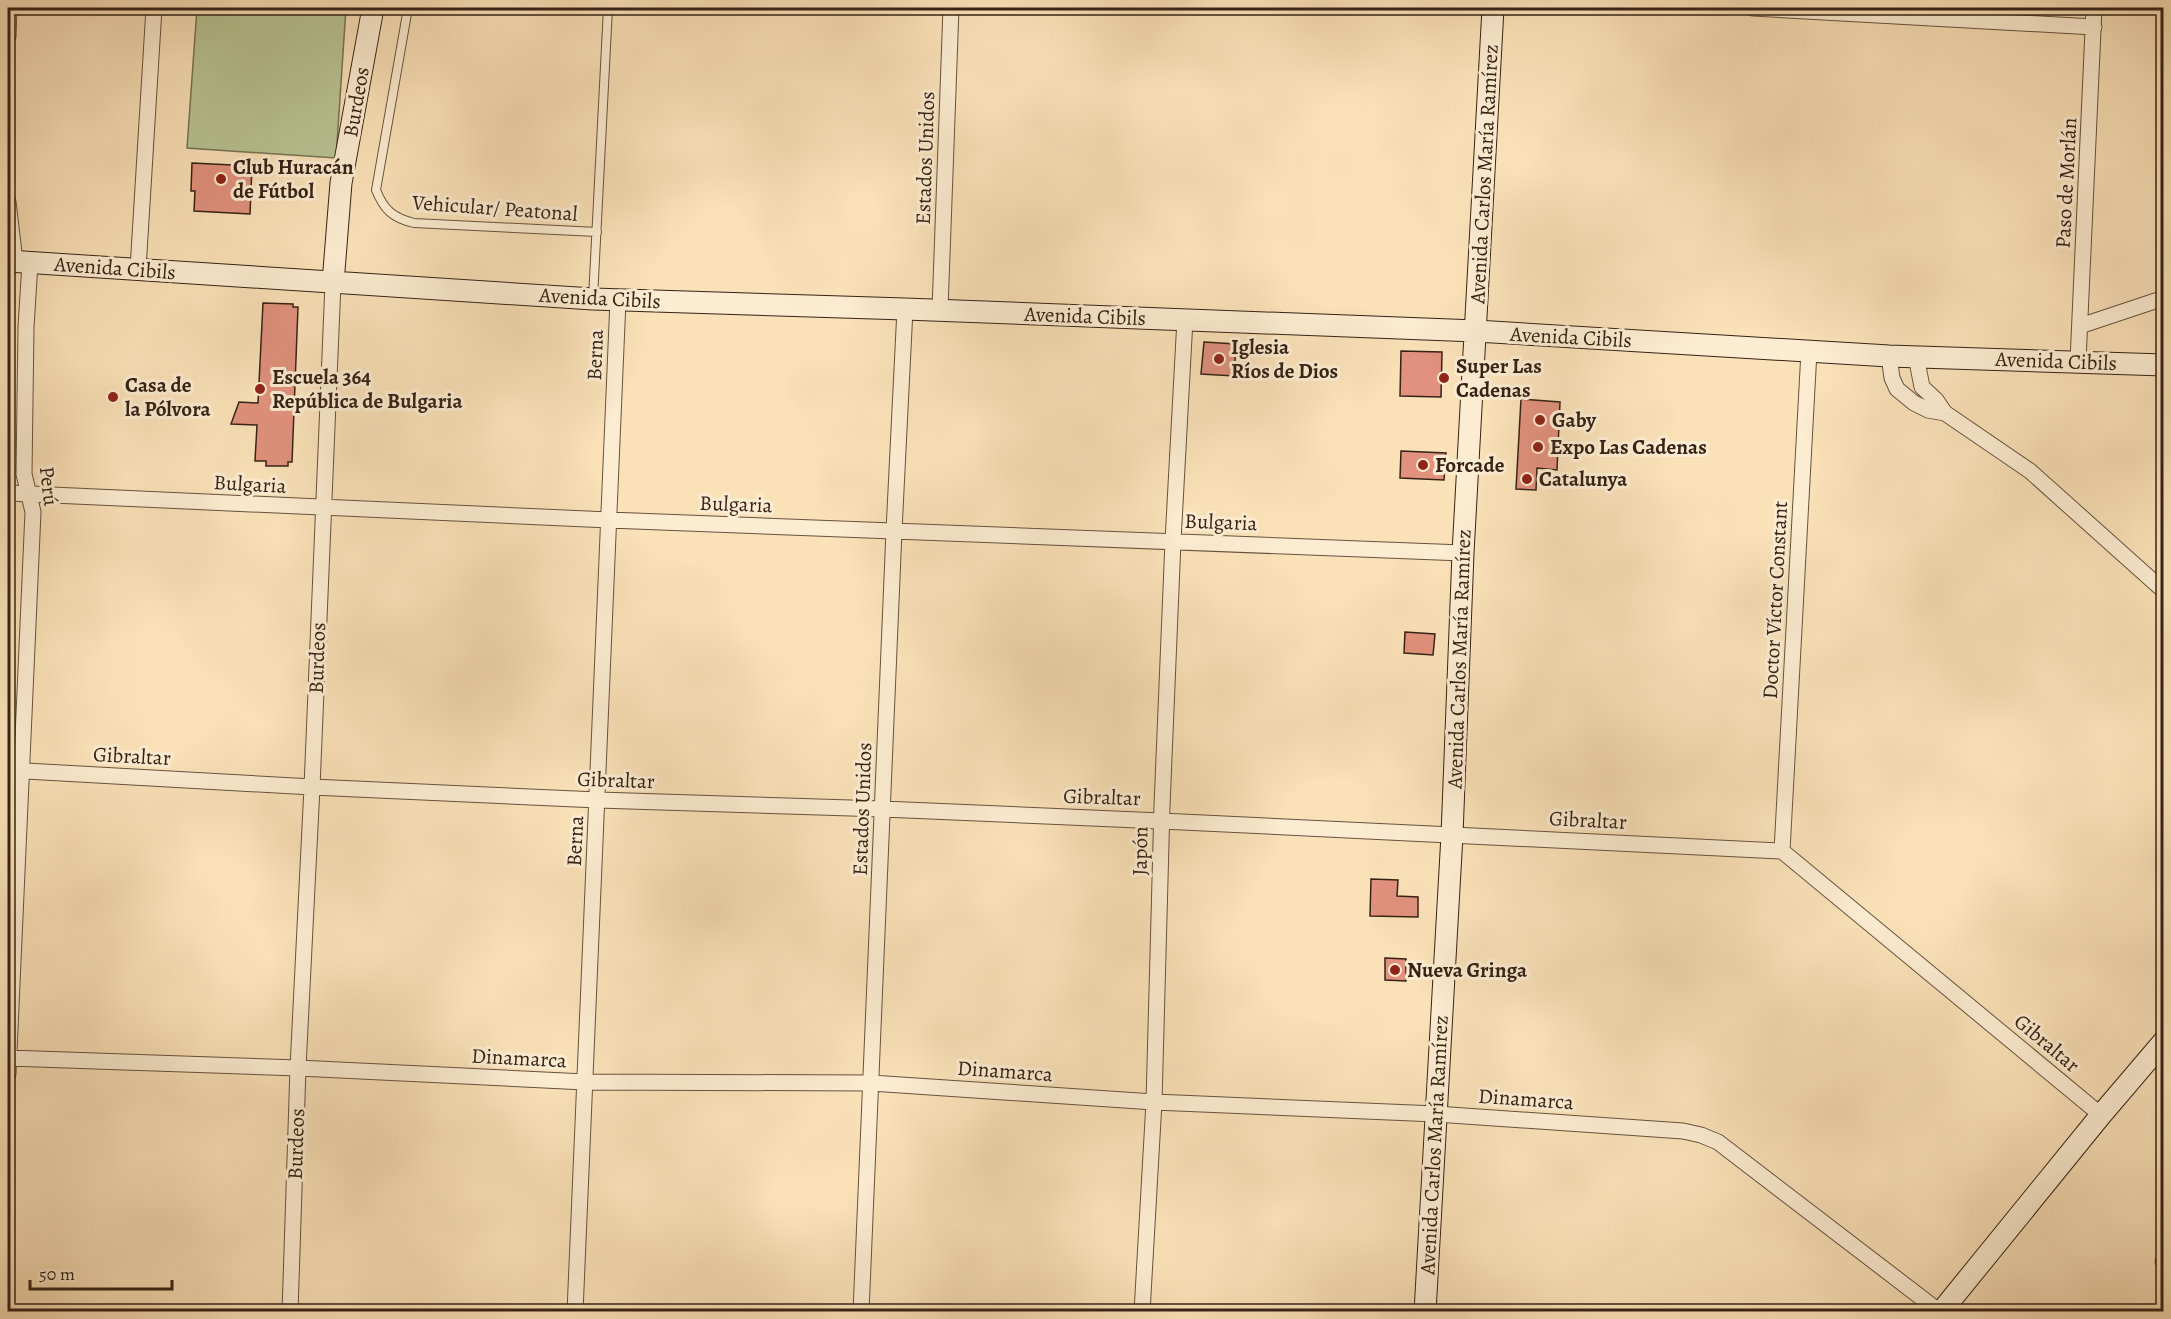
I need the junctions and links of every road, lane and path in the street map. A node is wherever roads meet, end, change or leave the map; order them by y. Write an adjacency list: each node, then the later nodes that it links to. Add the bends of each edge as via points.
1 (9, 8): 11 (street)
2 (154, 8): 15 (street)
3 (373, 8): 16 (street, Burdeos, via 341,183)
4 (408, 8): 13 (lane, Vehicular/ Peatonal, via 376,190 386,210 397,219 414,223)
5 (608, 8): 13 (lane)
6 (951, 8): 21 (street, Estados Unidos)
7 (1493, 8): 24 (street, Avenida Carlos María Ramírez)
8 (1753, 8): 10 (street)
9 (2094, 8): 10 (street, Paso de Morlán)
10 (2094, 27): 23 (street, Paso de Morlán)
11 (8, 37)
12 (8, 202): 14 (street, Perú)
13 (597, 232): 18 (lane)
14 (18, 262): 15 (street, Avenida Cibils); 32 (street, Perú, via 26,327 24,474)
15 (138, 269): 16 (street, Avenida Cibils)
16 (333, 283): 18 (street, Avenida Cibils); 33 (street, Burdeos)
17 (2163, 298): 23 (street)
18 (593, 299): 19 (street, Avenida Cibils)
19 (618, 300): 20 (street, Avenida Cibils); 34 (street, Berna)
20 (905, 309): 21 (street, Avenida Cibils); 35 (street, Estados Unidos)
21 (940, 310): 22 (street, Avenida Cibils)
22 (1185, 320): 24 (street, Avenida Cibils); 36 (street, Japón)
23 (2080, 326): 28 (street, Paso de Morlán)
24 (1476, 331): 25 (street, Avenida Cibils); 37 (street, Avenida Carlos María Ramírez)
25 (1809, 351): 26 (street, Avenida Cibils); 45 (street, Doctor Víctor Constant)
26 (1889, 356): 27 (street, Avenida Cibils); 30 (street, via 1897,388 1914,403)
27 (1916, 356): 28 (street, Avenida Cibils); 30 (street, via 1922,387)
28 (2078, 361): 29 (street, Avenida Cibils)
29 (2163, 365)
30 (1945, 414): 38 (street, via 2030,471)
31 (8, 493): 32 (street, Bulgaria)
32 (29, 494): 33 (street, Bulgaria); 39 (street, Perú, via 33,512)
33 (323, 508): 34 (street, Bulgaria); 40 (street, Burdeos)
34 (609, 520): 35 (street, Bulgaria); 41 (street, Berna)
35 (894, 531): 36 (street, Bulgaria); 42 (street, Estados Unidos)
36 (1173, 541): 37 (street, Bulgaria); 43 (street, Japón)
37 (1462, 553): 44 (street, Avenida Carlos María Ramírez)
38 (2163, 591)
39 (15, 770): 40 (street, Gibraltar); 47 (street, Perú)
40 (312, 788): 41 (street, Gibraltar); 48 (street, Burdeos)
41 (598, 800): 42 (street, Gibraltar); 50 (street, Berna)
42 (883, 809): 43 (street, Gibraltar); 51 (street, Estados Unidos)
43 (1161, 820): 44 (street, Gibraltar); 52 (street, Japón)
44 (1452, 835): 45 (street, Gibraltar); 53 (street, Avenida Carlos María Ramírez)
45 (1782, 851): 54 (street, Gibraltar)
46 (2163, 1041): 54 (street)
47 (8, 1058): 48 (street, Dinamarca); 49 (street, Perú)
48 (298, 1068): 50 (street, Dinamarca); 55 (street, Burdeos)
49 (8, 1074)
50 (585, 1082): 51 (street, Dinamarca); 56 (street, Berna)
51 (871, 1083): 52 (street, Dinamarca); 57 (street, Estados Unidos)
52 (1154, 1102): 53 (street, Dinamarca); 58 (street, Japón)
53 (1436, 1114): 59 (street, Avenida Carlos María Ramírez); 60 (street, Dinamarca, via 1701,1135 1718,1142)
54 (2101, 1114): 60 (street)
55 (290, 1311)
56 (575, 1311)
57 (861, 1311)
58 (1142, 1311)
59 (1425, 1311)
60 (1941, 1311)

